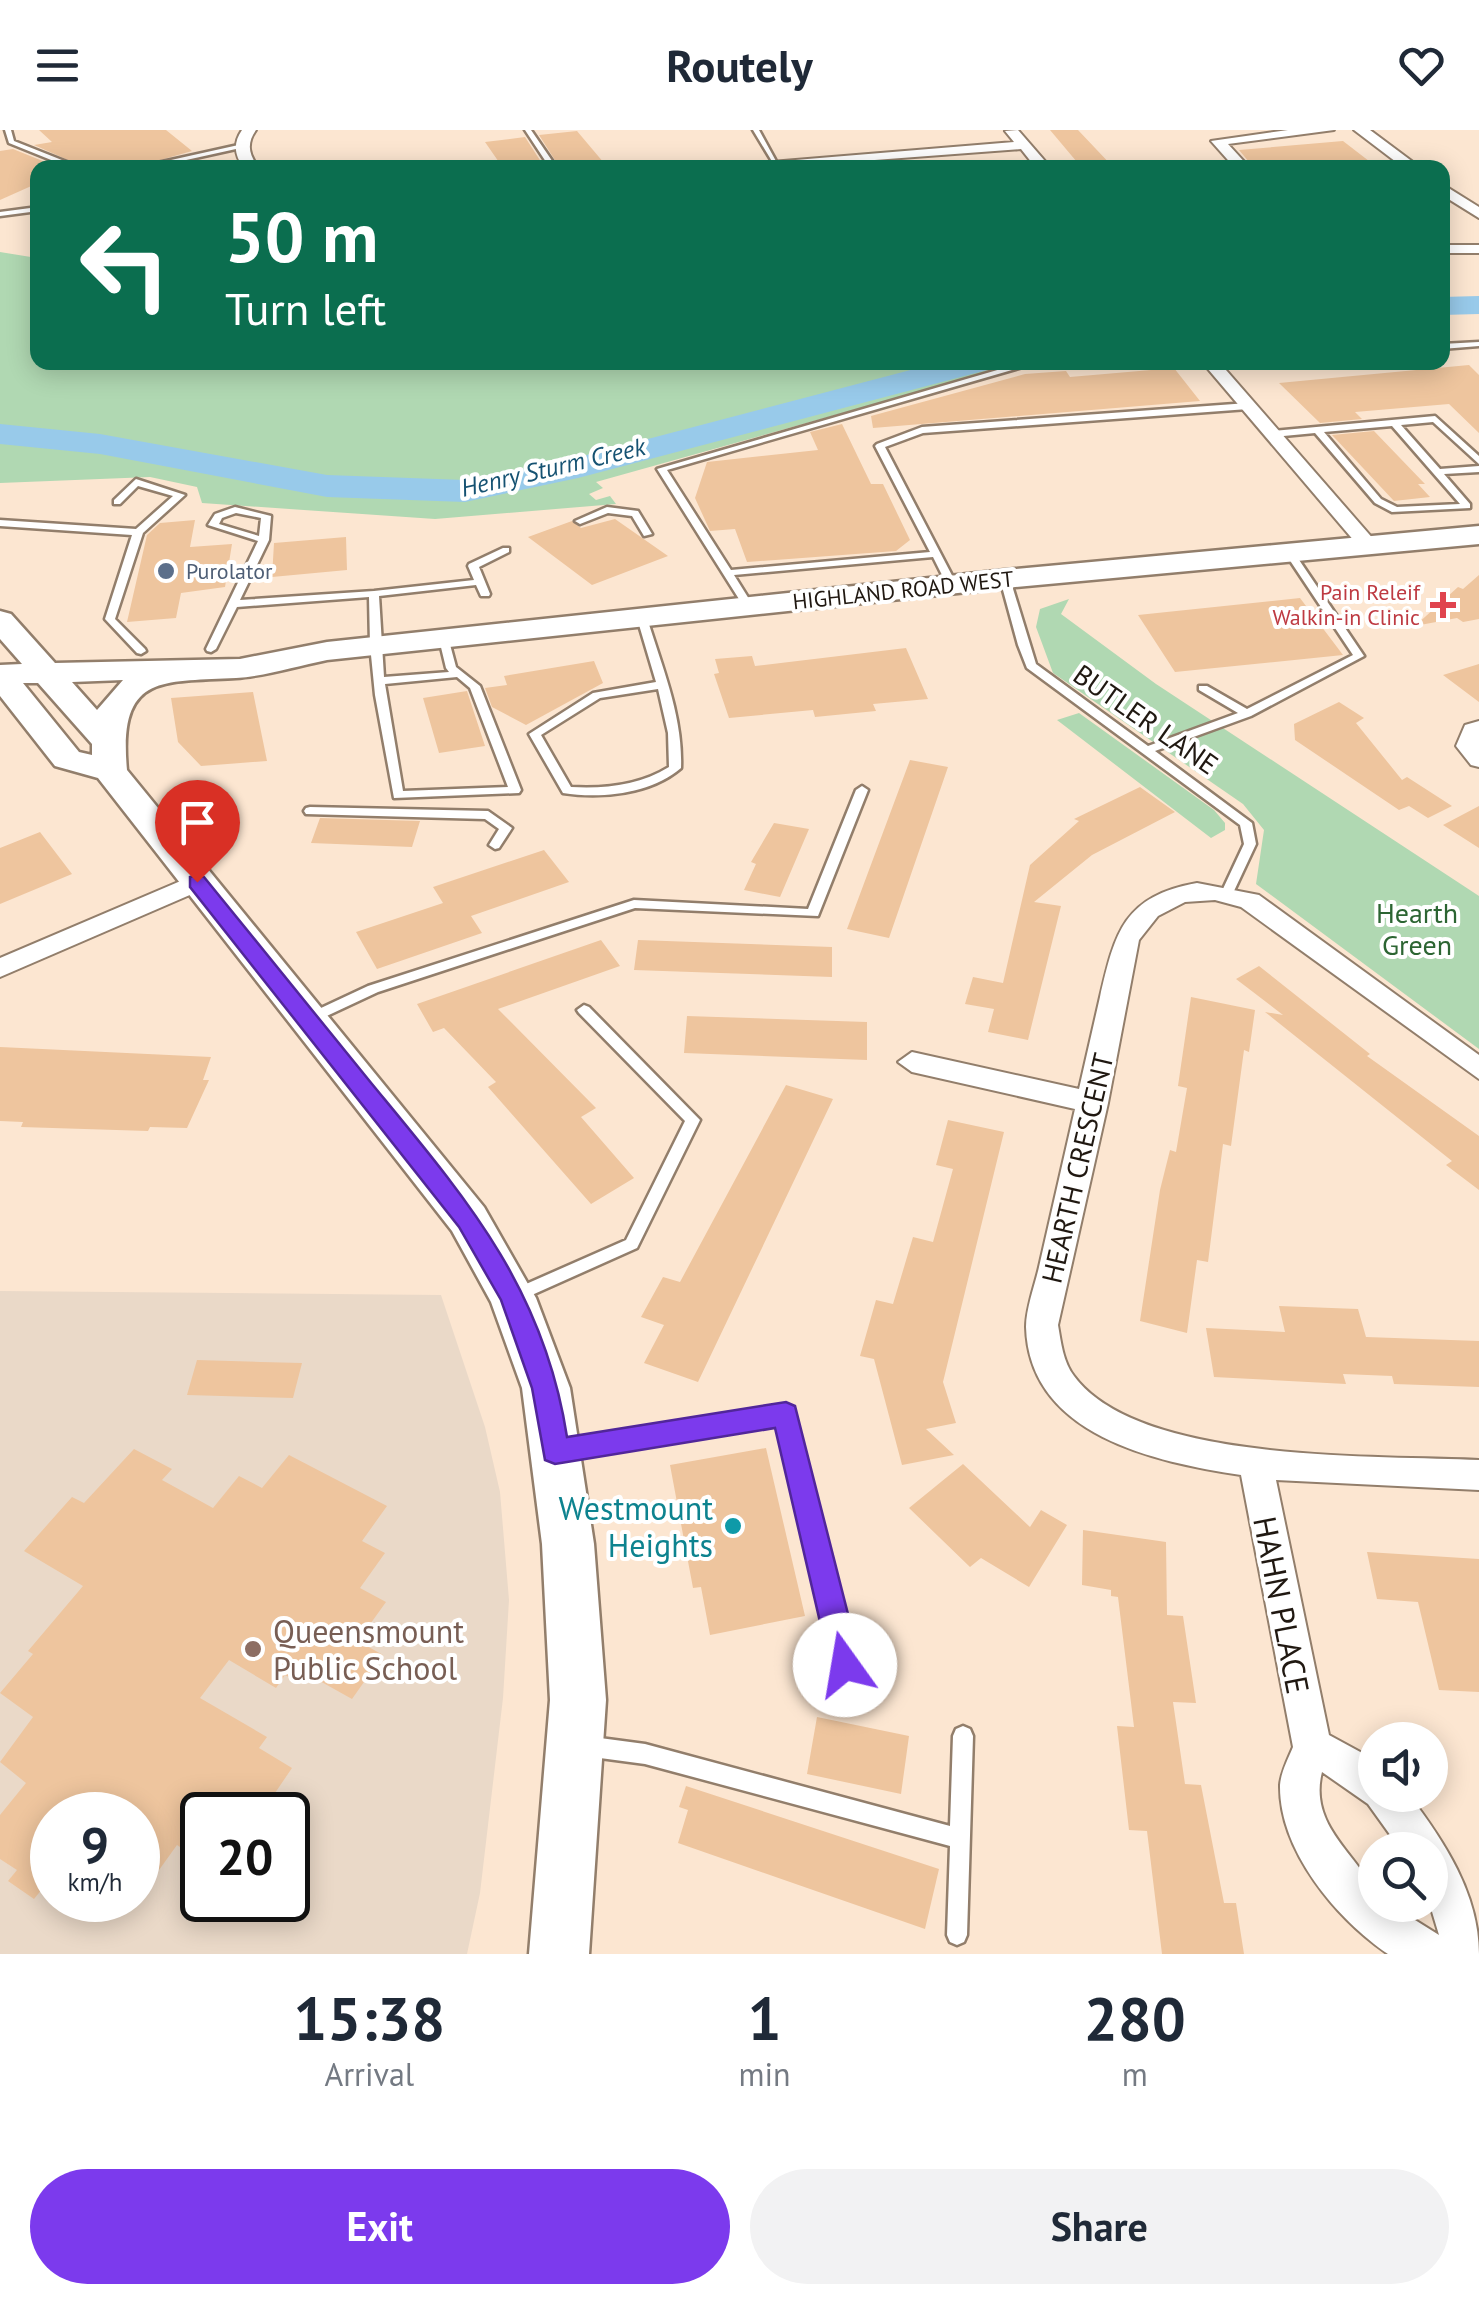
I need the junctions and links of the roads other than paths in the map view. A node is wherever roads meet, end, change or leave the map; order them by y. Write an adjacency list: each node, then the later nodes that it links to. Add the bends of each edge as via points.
1 (8, 130): 10 (lane, via 11,142)
2 (249, 130): 9 (street)
3 (528, 130): 13 (lane)
4 (756, 130): 14 (lane)
5 (1012, 130): 8 (street)
6 (1327, 130): 17 (street, via 1218,141)
7 (1361, 130): 18 (street)
8 (1024, 144): 15 (street); 16 (street)
9 (242, 146): 11 (lane); 12 (street)
10 (58, 160)
11 (176, 160)
12 (245, 160)
13 (549, 160)
14 (774, 160)
15 (847, 160)
16 (1037, 160)
17 (1235, 160)
18 (1403, 160)
19 (1450, 194): 22 (street)
20 (30, 210): 21 (lane)
21 (0, 214)
22 (1479, 214)
23 (1450, 249): 24 (street)
24 (1479, 249)
25 (1479, 344): 26 (lane)
26 (1450, 346)
27 (1008, 370): 46 (lane, via 662,469)
28 (1217, 370): 29 (street)
29 (1248, 406): 32 (street); 45 (lane, via 922,430 880,446)
30 (1395, 423): 31 (lane); 33 (lane, via 1435,419); 34 (lane)
31 (1317, 430): 32 (lane); 34 (lane, via 1378,500 1395,510 1467,506)
32 (1273, 434): 42 (street)
33 (1479, 465): 34 (lane)
34 (1438, 472)
35 (117, 502): 38 (lane, via 136,482 180,495)
36 (580, 521): 39 (lane, via 623,509 635,513)
37 (0, 523): 38 (lane)
38 (138, 532): 61 (lane, via 110,619)
39 (647, 534)
40 (1479, 535): 42 (main road, HIGHLAND ROAD WEST)
41 (264, 540): 41 (lane, via 266,516 252,511 218,516 213,526); 52 (lane)
42 (1368, 545): 44 (main road, HIGHLAND ROAD WEST)
43 (506, 550): 48 (lane, via 473,566)
44 (1290, 552): 47 (main road, HIGHLAND ROAD WEST); 67 (lane, via 1360,656)
45 (935, 554): 46 (lane); 49 (lane)
46 (728, 573): 53 (lane)
47 (1005, 580): 49 (main road, HIGHLAND ROAD WEST); 69 (lane, BUTLER LANE, via 1031,666)
48 (480, 582): 50 (lane); 51 (lane)
49 (952, 585): 53 (main road, HIGHLAND ROAD WEST)
50 (374, 594): 52 (lane); 57 (lane)
51 (485, 594)
52 (233, 604): 58 (lane)
53 (749, 607): 54 (main road, HIGHLAND ROAD WEST)
54 (642, 618): 56 (main road, HIGHLAND ROAD WEST); 65 (lane)
55 (0, 620): 60 (main road)
56 (444, 639): 57 (main road, HIGHLAND ROAD WEST); 63 (lane)
57 (373, 647): 59 (main road, HIGHLAND ROAD WEST); 64 (lane)
58 (211, 648): 59 (main road, HIGHLAND ROAD WEST); 61 (main road, HIGHLAND ROAD WEST)
59 (327, 651): 61 (main road, HIGHLAND ROAD WEST, via 240,668)
60 (25, 659): 61 (main road, HIGHLAND ROAD WEST); 62 (main road, HIGHLAND ROAD WEST); 70 (main road)
61 (152, 661): 70 (main road, via 110,714)
62 (0, 674): 70 (main road, via 68,759)
63 (458, 674): 64 (lane); 64 (lane, via 475,686 514,790 398,795)
64 (379, 682)
65 (660, 686): 65 (lane, via 597,695 535,734 568,790 593,793 663,778 674,768 677,753)
66 (1203, 688): 67 (lane)
67 (1247, 714): 69 (lane)
68 (1479, 728): 71 (street, via 1468,746)
69 (1148, 750): 76 (lane, BUTLER LANE, via 1251,831)
70 (109, 756): 75 (main road)
71 (1479, 760)
72 (862, 790): 79 (lane, via 812,913 634,904 373,989)
73 (310, 811): 74 (lane, via 488,815 506,828)
74 (495, 844)
75 (197, 882): 77 (street); 79 (main road)
76 (1228, 891): 81 (street, via 1250,900); 82 (street, HEARTH CRESCENT, via 1168,899 1134,924)
77 (0, 968)
78 (584, 1010): 83 (lane, via 693,1120 632,1244)
79 (310, 1018): 83 (main road, via 468,1220)
80 (912, 1062): 82 (street)
81 (1479, 1069)
82 (1094, 1103): 85 (street, HEARTH CRESCENT, via 1042,1325 1048,1360 1066,1392 1132,1436 1174,1450)
83 (513, 1298): 84 (main road, via 546,1388)
84 (555, 1452): 87 (lane, via 786,1414); 89 (main road, via 568,1544)
85 (1255, 1462): 86 (street, HEARTH CRESCENT); 90 (street, HAHN PLACE)
86 (1479, 1475)
87 (845, 1665)
88 (963, 1736): 94 (lane)
89 (575, 1744): 94 (lane, via 646,1754); 97 (main road)
90 (1312, 1748): 91 (street); 98 (street, HAHN PLACE, via 1300,1782 1306,1823 1331,1871 1408,1946)
91 (1358, 1771)
92 (1397, 1812): 93 (street)
93 (1412, 1832)
94 (960, 1839): 96 (lane)
95 (1448, 1899): 99 (street, via 1460,1927)
96 (957, 1935)
97 (559, 1954)
98 (1432, 1954)
99 (1458, 1954)

